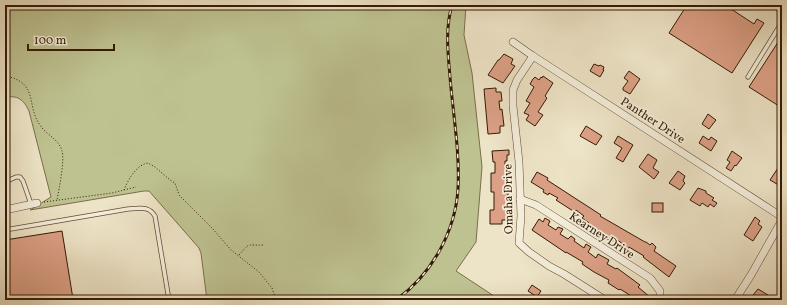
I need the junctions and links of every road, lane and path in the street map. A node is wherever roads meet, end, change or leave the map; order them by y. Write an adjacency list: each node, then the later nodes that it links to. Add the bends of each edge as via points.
1 (775, 5): 2 (street)
2 (782, 10)
3 (782, 22): 7 (lane)
4 (513, 42): 5 (street, Panther Drive)
5 (533, 56): 11 (street, Omaha Drive, via 513,90); 15 (street, Panther Drive)
6 (5, 76): 12 (path, via 16,79 25,86 30,93 39,124 63,152)
7 (748, 76)
8 (5, 182): 13 (lane, via 20,177)
9 (136, 187): 10 (path)
10 (124, 190): 12 (path); 18 (path, via 135,171 143,164 148,163 155,167 175,182 185,203)
11 (520, 199): 21 (street, Omaha Drive, via 519,243 549,266); 22 (street, Kearney Drive, via 536,204 650,278 660,291)
12 (57, 200): 13 (path)
13 (34, 204): 14 (street)
14 (5, 210)
15 (782, 218): 23 (street)
16 (5, 230): 19 (lane, via 128,209 148,208 155,216)
17 (263, 245): 18 (path, via 247,245)
18 (238, 256): 20 (path, via 259,272 272,288)
19 (169, 300)
20 (276, 300)
21 (606, 300)
22 (660, 300)
23 (735, 300)

